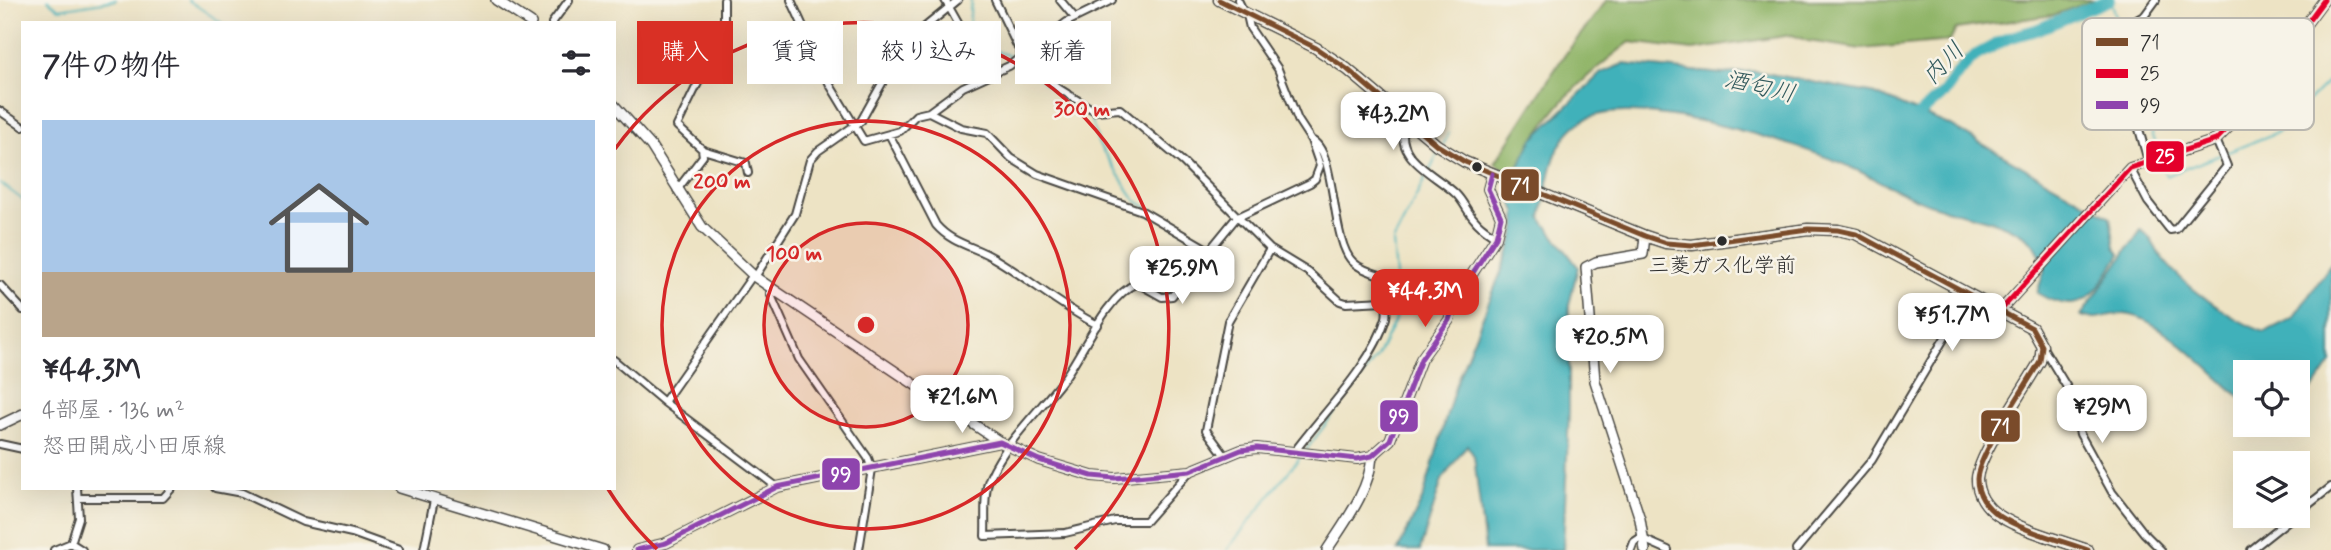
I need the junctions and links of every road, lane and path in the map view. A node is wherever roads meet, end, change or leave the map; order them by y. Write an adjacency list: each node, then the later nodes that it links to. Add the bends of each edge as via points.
1 (496, 0): 17 (main road)
2 (569, 0): 18 (street)
3 (723, 0): 35 (street, via 724,30 677,127)
4 (791, 0): 29 (street)
5 (958, 0): 12 (street)
6 (995, 0): 21 (street)
7 (1060, 0): 14 (street)
8 (1112, 0): 14 (street)
9 (1219, 0): 13 (main road)
10 (2156, 0): 15 (street)
11 (2324, 0): 16 (main road)
12 (946, 3): 19 (street); 29 (street, via 904,44 865,116)
13 (1242, 5): 27 (main road, via 1347,69); 33 (street)
14 (1075, 18): 20 (street)
15 (2141, 18)
16 (2311, 18)
17 (528, 21)
18 (553, 21)
19 (957, 21)
20 (1071, 21)
21 (1015, 41)
22 (1015, 61): 26 (street, via 963,87)
23 (1057, 84): 41 (street, via 1087,108 1120,109 1151,132)
24 (616, 106): 40 (main road, via 651,146)
25 (0, 111): 28 (street)
26 (929, 113): 32 (street, via 916,115 905,128); 45 (street, via 961,128 987,133 1011,158 1037,174 1142,211)
27 (1406, 120): 39 (main road, via 1441,147); 43 (street, via 1403,140 1429,174)
28 (21, 126)
29 (853, 126): 32 (street, via 864,141); 46 (street, via 810,160 795,214)
30 (2139, 130): 36 (street)
31 (2228, 130): 34 (main road)
32 (889, 135): 53 (street, via 945,235 999,261 1074,314)
33 (1311, 140): 41 (street, via 1320,166 1315,180); 50 (street, via 1327,170 1344,249 1355,265 1383,276)
34 (2218, 143): 36 (main road); 37 (street, via 2227,166 2176,229 2170,230 2148,202)
35 (702, 150): 38 (street, via 746,163); 40 (street, via 702,160)
36 (2148, 161): 37 (main road)
37 (2131, 170): 52 (main road)
38 (748, 173)
39 (1492, 174): 42 (main road); 43 (main road, via 1488,189 1501,217)
40 (677, 190): 46 (main road, via 702,227)
41 (1236, 218): 44 (street); 45 (street)
42 (1645, 236): 49 (main road, via 1692,245 1808,229 1838,230 1856,234); 77 (main road, via 1643,254 1586,267 1595,381)
43 (1496, 237): 63 (main road, via 1421,359 1390,440)
44 (1270, 249): 50 (street, via 1308,272 1340,301); 64 (street, via 1223,335 1206,430)
45 (1209, 250): 53 (street, via 1172,296 1162,298 1141,284 1132,285)
46 (754, 276): 48 (main road); 56 (street)
47 (0, 285): 51 (street)
48 (773, 288): 60 (main road); 65 (street, via 770,293 799,359)
49 (1969, 297): 52 (main road); 91 (street, via 1872,460)
50 (1384, 301): 62 (street, via 1385,318 1373,345)
51 (21, 308)
52 (2000, 311): 54 (main road, via 2032,328)
53 (1098, 325): 60 (street, via 1067,375)
54 (2042, 346): 79 (main road, via 2040,361 1985,457 1978,490 2000,517); 93 (street, via 2068,389 2080,434 2112,492)
55 (616, 362): 56 (street)
56 (664, 402): 67 (street)
57 (21, 415): 58 (main road)
58 (0, 425)
59 (0, 444): 61 (street)
60 (1004, 444): 65 (main road); 66 (main road, via 1092,476); 66 (street, via 988,480 985,536 1065,533 1115,521 1146,521)
61 (21, 449)
62 (1295, 452): 63 (main road, via 1357,459); 64 (main road, via 1257,448)
63 (1372, 456): 87 (main road, via 1356,503)
64 (1227, 457): 66 (main road)
65 (872, 469): 67 (main road); 86 (street)
66 (1189, 471)
67 (777, 487): 85 (main road, via 666,543)
68 (2331, 487): 75 (street)
69 (77, 490): 73 (street)
70 (170, 490): 73 (street, via 163,498)
71 (226, 490): 82 (street, via 303,522)
72 (404, 490): 74 (main road)
73 (79, 498): 78 (street, via 79,519)
74 (434, 500): 83 (street); 84 (main road)
75 (2310, 504)
76 (2279, 528): 94 (street)
77 (1643, 537): 88 (street); 89 (main road); 90 (street)
78 (71, 543): 80 (street); 81 (street)
79 (2066, 547): 92 (main road)
80 (54, 550)
81 (82, 550)
82 (399, 550)
83 (424, 550)
84 (603, 550)
85 (637, 550)
86 (859, 550)
87 (1327, 550)
88 (1631, 550)
89 (1645, 550)
90 (1668, 550)
91 (1796, 550)
92 (2088, 550)
93 (2161, 550)
94 (2251, 550)

